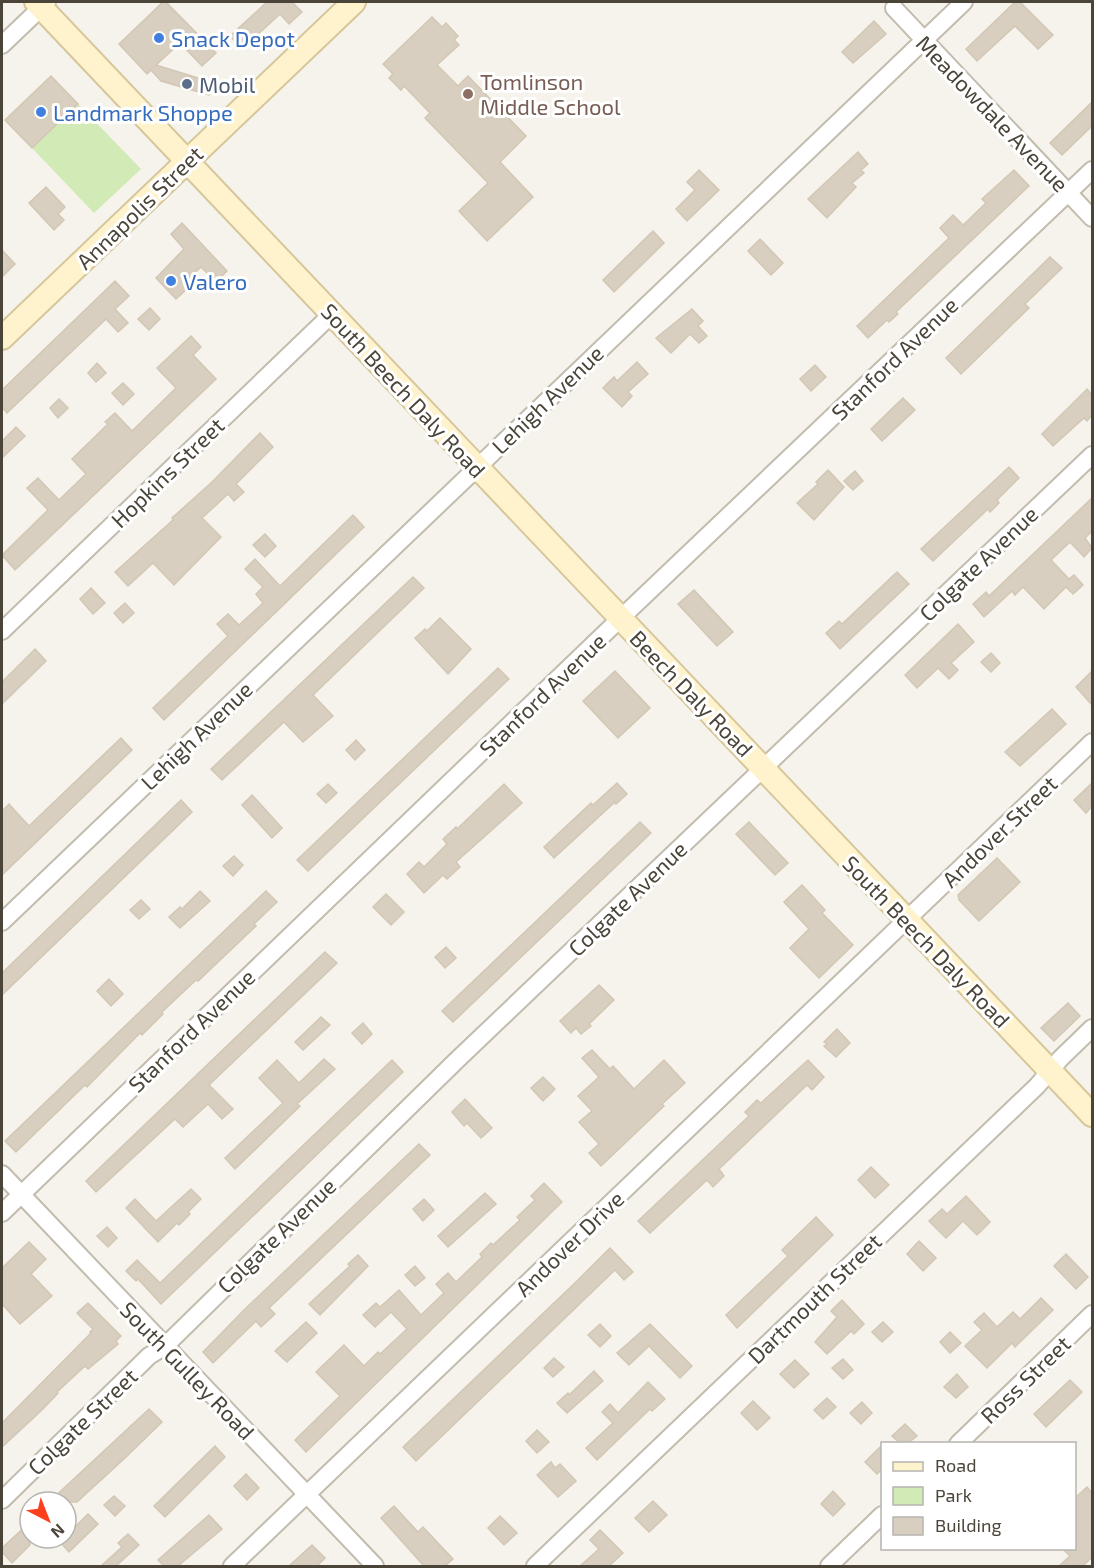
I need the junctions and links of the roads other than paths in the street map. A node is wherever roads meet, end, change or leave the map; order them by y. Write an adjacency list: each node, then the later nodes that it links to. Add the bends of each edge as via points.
1 (354, 2): 7 (main road, Annapolis Street)
2 (964, 2): 5 (street, Lehigh Avenue)
3 (41, 3): 6 (street); 7 (main road, South Beech Daly Road)
4 (894, 8): 5 (street, Meadowdale Avenue)
5 (924, 40): 9 (street, Meadowdale Avenue); 14 (street, Lehigh Avenue)
6 (2, 45)
7 (187, 161): 11 (main road, South Beech Daly Road); 12 (main road, Annapolis Street)
8 (1092, 170): 9 (street, Stanford Avenue)
9 (1069, 192): 10 (street, Meadowdale Avenue); 15 (street, Stanford Avenue)
10 (1092, 218)
11 (332, 314): 14 (main road, South Beech Daly Road); 16 (street, Hopkins Street)
12 (2, 338)
13 (1092, 454): 18 (street, Colgate Avenue)
14 (476, 466): 15 (main road, South Beech Daly Road); 20 (street, Lehigh Avenue)
15 (621, 618): 18 (main road, Beech Daly Road); 25 (street, Stanford Avenue)
16 (2, 631)
17 (1092, 742): 19 (street, Andover Street)
18 (763, 768): 19 (main road, South Beech Daly Road); 28 (street, Colgate Avenue)
19 (906, 919): 22 (main road, South Beech Daly Road); 30 (street, Andover Drive)
20 (2, 922)
21 (1092, 1028): 22 (street, Dartmouth Street)
22 (1051, 1071): 23 (main road, South Beech Daly Road); 35 (street, Dartmouth Street)
23 (1092, 1115)
24 (2, 1174): 25 (street, South Gulley Road)
25 (20, 1194): 26 (street, Stanford Avenue); 28 (street, South Gulley Road)
26 (2, 1213)
27 (1092, 1314): 29 (street, Ross Street)
28 (165, 1346): 30 (street, South Gulley Road); 31 (street, Colgate Street, via 149,1356)
29 (959, 1442)
30 (306, 1495): 33 (street, Andover Drive); 34 (street, South Gulley Road)
31 (2, 1500)
32 (881, 1516): 36 (street)
33 (232, 1566)
34 (375, 1566)
35 (535, 1566)
36 (829, 1566)

